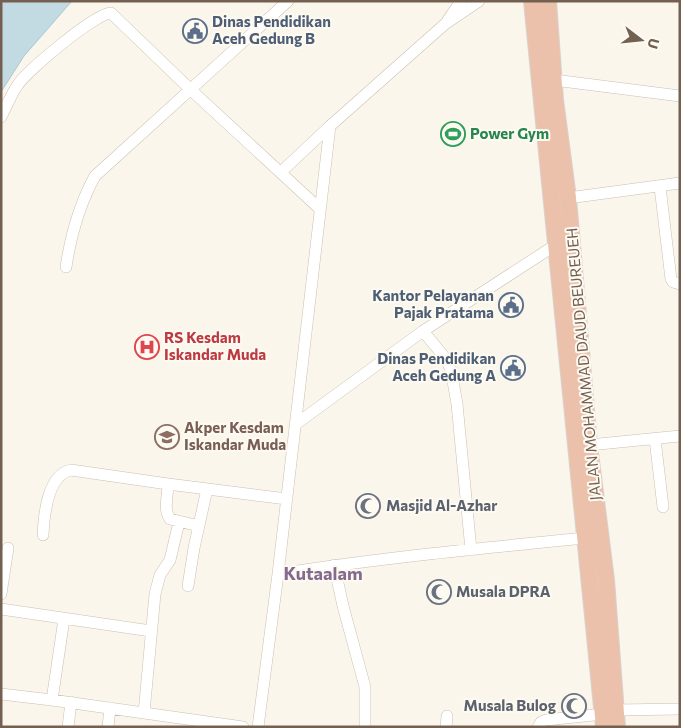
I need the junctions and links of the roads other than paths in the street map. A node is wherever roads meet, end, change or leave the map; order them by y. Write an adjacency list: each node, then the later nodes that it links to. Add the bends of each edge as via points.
1 (288, 1): 10 (street)
2 (461, 1): 8 (street)
3 (479, 1): 8 (street)
4 (521, 1): 7 (highway)
5 (532, 1): 7 (highway, JALAN MOHAMMAD DAUD BEUREUEH)
6 (548, 1): 9 (highway, JALAN MOHAMMAD DAUD BEUREUEH)
7 (534, 20): 19 (highway, JALAN MOHAMMAD DAUD BEUREUEH)
8 (445, 24): 13 (street)
9 (554, 80): 11 (street); 17 (highway, JALAN MOHAMMAD DAUD BEUREUEH)
10 (191, 90): 12 (street, via 114,15 108,13 27,73); 14 (street); 20 (street, via 94,176 76,215)
11 (680, 96)
12 (1, 117)
13 (330, 126): 14 (street); 18 (street)
14 (281, 172): 18 (street)
15 (680, 183): 16 (street)
16 (660, 186): 17 (street); 21 (street, via 671,279)
17 (568, 198): 26 (highway, JALAN MOHAMMAD DAUD BEUREUEH)
18 (320, 209): 23 (street)
19 (557, 244): 22 (street); 34 (highway, JALAN MOHAMMAD DAUD BEUREUEH)
20 (66, 267)
21 (680, 284)
22 (423, 331): 23 (street); 36 (street, via 451,370)
23 (296, 424): 29 (street)
24 (680, 436): 25 (street)
25 (656, 439): 26 (street); 30 (street)
26 (589, 445): 50 (highway, JALAN MOHAMMAD DAUD BEUREUEH, via 607,598)
27 (168, 484): 28 (street); 31 (street, via 167,515 170,520); 33 (street, via 66,471 49,494)
28 (207, 489): 29 (street); 32 (street)
29 (287, 499): 38 (street)
30 (663, 507)
31 (179, 522): 32 (street); 43 (street, via 170,560 155,594)
32 (199, 526): 39 (street)
33 (43, 535)
34 (585, 538): 36 (street); 50 (highway, JALAN MOHAMMAD DAUD BEUREUEH)
35 (8, 548): 40 (street)
36 (470, 550): 37 (street)
37 (334, 565): 38 (street); 56 (street, via 365,687)
38 (278, 574): 55 (street)
39 (188, 586)
40 (1, 594)
41 (1, 609): 42 (street)
42 (64, 619): 43 (street); 45 (street)
43 (151, 631): 49 (street)
44 (1, 694): 45 (street)
45 (52, 700): 46 (street)
46 (71, 702): 47 (street); 52 (street)
47 (110, 708): 49 (street); 53 (street)
48 (680, 709): 50 (street)
49 (144, 713): 51 (street)
50 (610, 720): 57 (street, via 546,720)
51 (175, 722): 54 (street)
52 (68, 727)
53 (108, 727)
54 (243, 727)
55 (258, 727)
56 (365, 727)
57 (538, 727)

